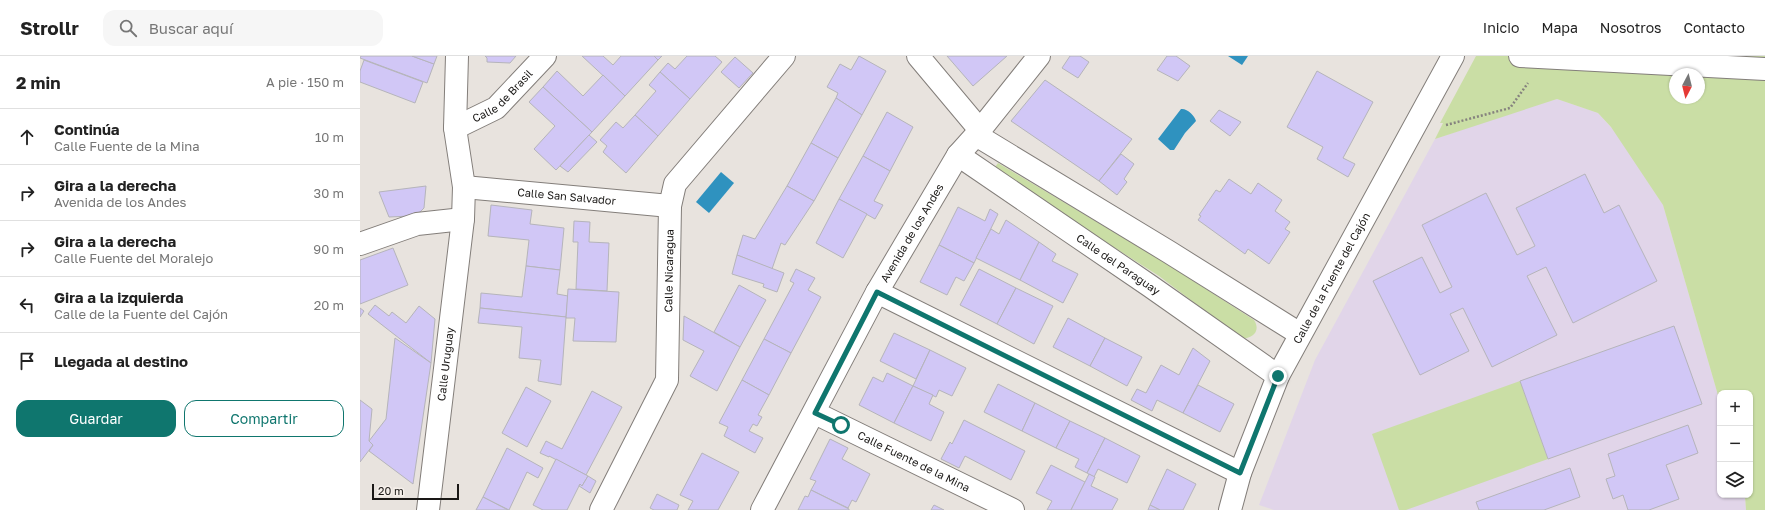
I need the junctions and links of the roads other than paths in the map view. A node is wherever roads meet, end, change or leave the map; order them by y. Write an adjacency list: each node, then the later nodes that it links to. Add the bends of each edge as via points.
1 (457, 56): 9 (street, Calle Uruguay)
2 (545, 56): 9 (street, Calle de Brasil, via 496,108)
3 (784, 56): 13 (street, Calle Nicaragua, via 676,184)
4 (918, 56): 10 (street)
5 (1039, 56): 10 (street, Avenida de los Andes)
6 (1453, 56): 17 (street, Calle de la Fuente del Cajón)
7 (1527, 57): 8 (street)
8 (1765, 69)
9 (455, 128): 12 (street, Calle Uruguay)
10 (978, 132): 11 (street, Avenida de los Andes); 17 (street)
11 (958, 155): 16 (street, Avenida de los Andes); 18 (street, Calle del Paraguay)
12 (464, 187): 13 (street, Calle San Salvador); 14 (street, Calle Uruguay)
13 (670, 206): 23 (street, Calle Nicaragua, via 667,380)
14 (463, 219): 15 (street, via 418,224); 22 (street, Calle Uruguay)
15 (360, 244)
16 (877, 292): 19 (street, Avenida de los Andes); 20 (street)
17 (1300, 334): 18 (street, Calle de la Fuente del Cajón)
18 (1278, 376): 20 (street, Calle de la Fuente del Cajón)
19 (815, 413): 24 (street, Avenida de los Andes); 25 (street, Calle Fuente de la Mina)
20 (1240, 473): 21 (street, Calle de la Fuente del Cajón)
21 (1234, 509)
22 (428, 510)
23 (601, 510)
24 (762, 510)
25 (1013, 510)

